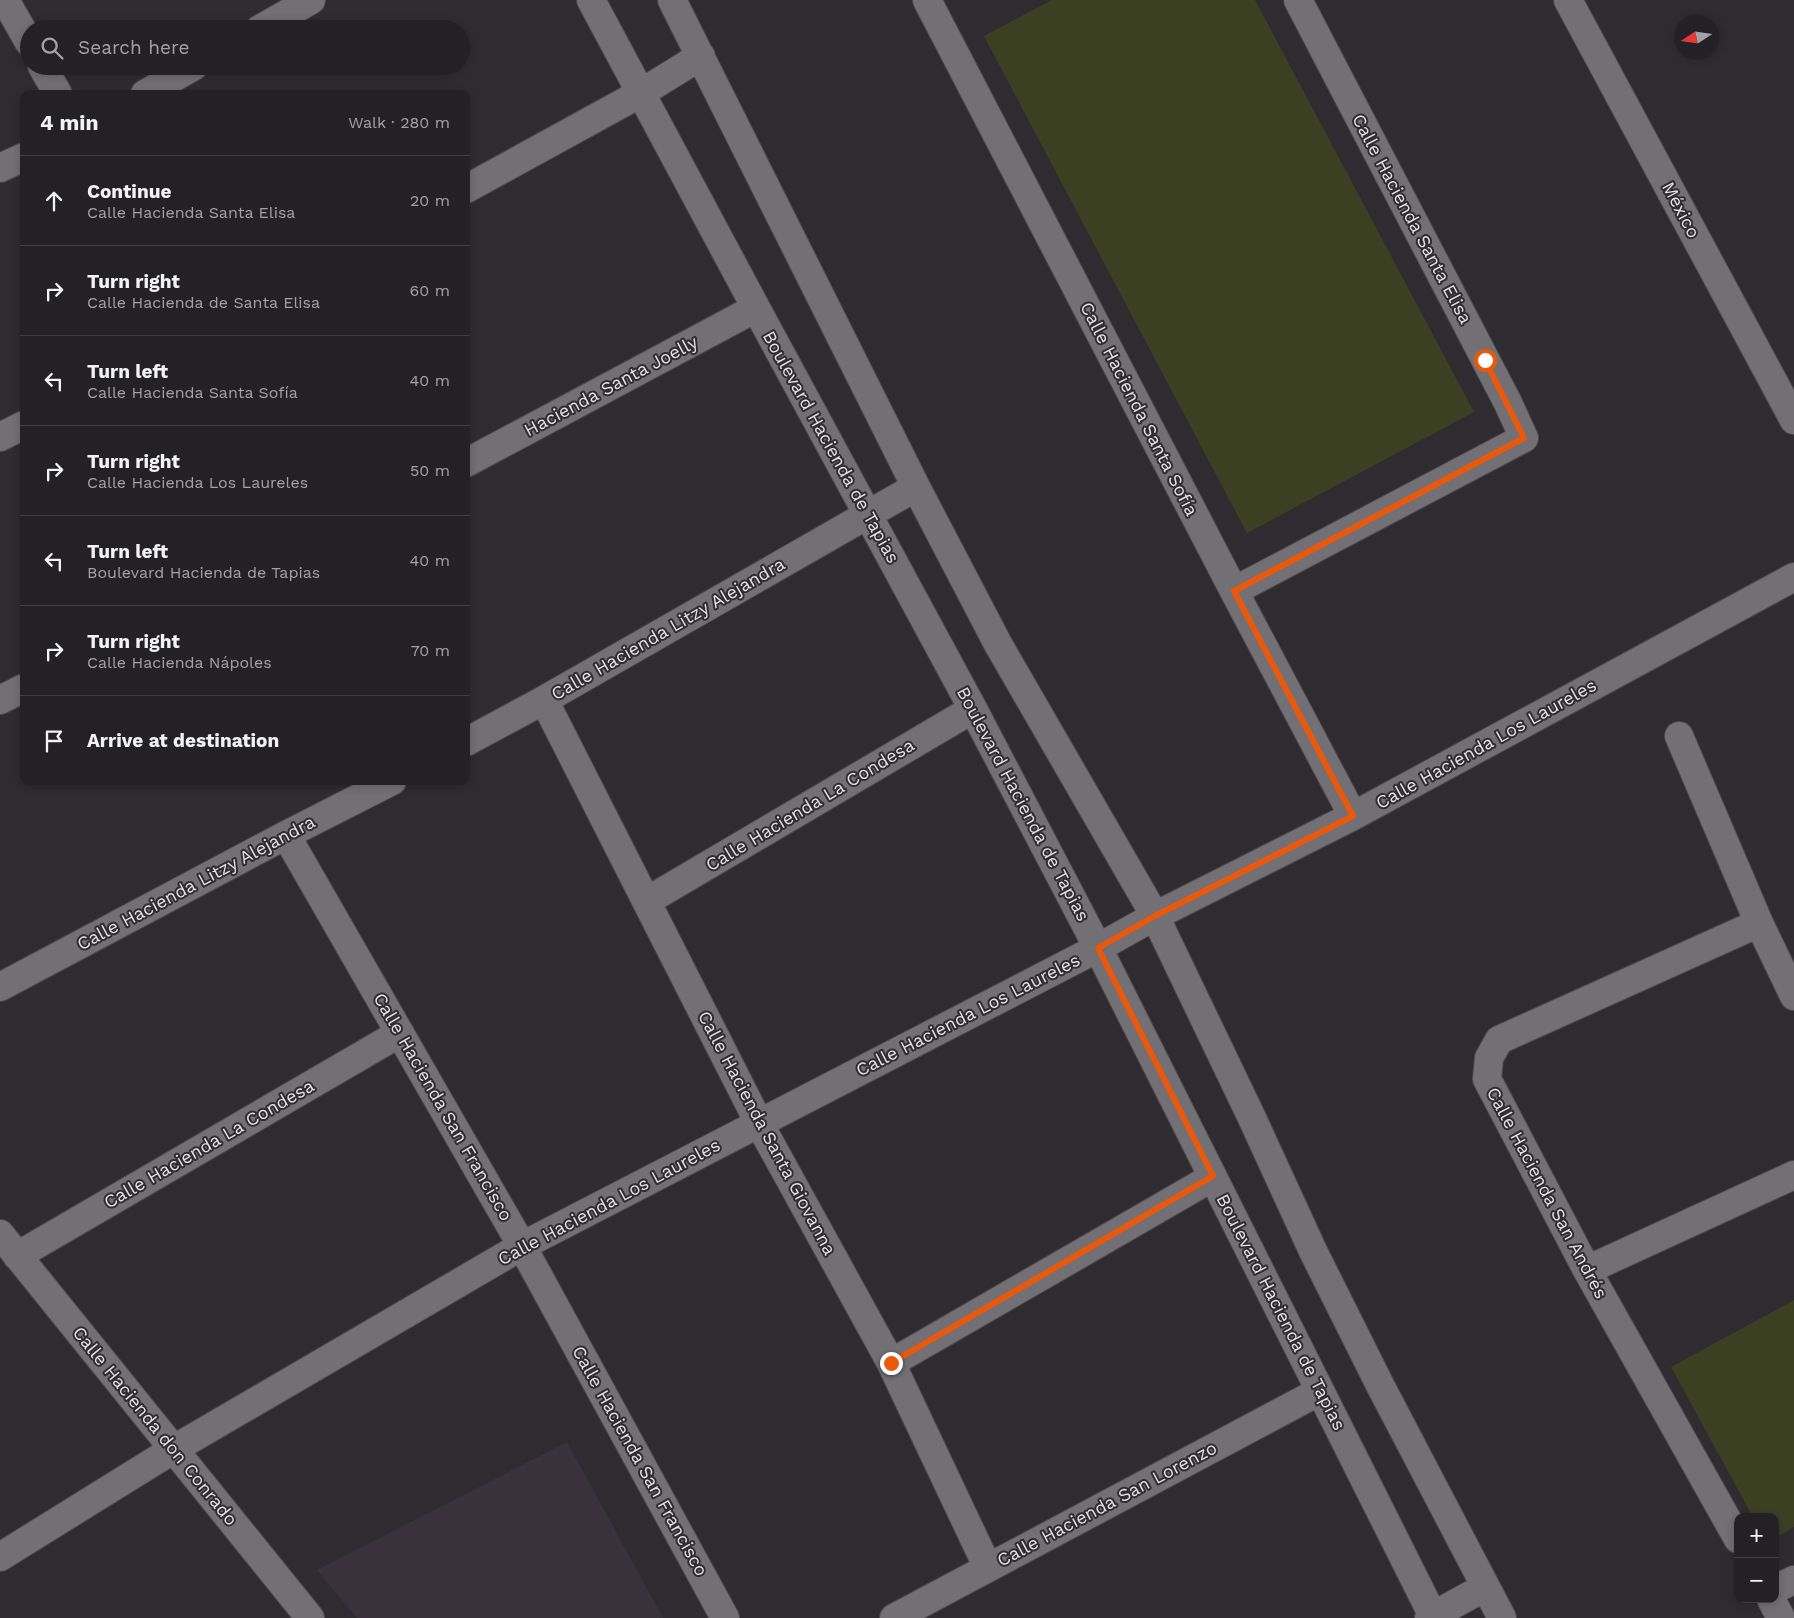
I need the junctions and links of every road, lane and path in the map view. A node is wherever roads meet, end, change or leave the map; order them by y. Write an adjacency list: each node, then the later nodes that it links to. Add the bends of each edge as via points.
1 (5, 0): 9 (street)
2 (311, 0): 8 (street)
3 (592, 0): 15 (street, Boulevard Hacienda de Tapias)
4 (672, 0): 10 (street)
5 (926, 0): 27 (street, Calle Hacienda Santa Sofía)
6 (1298, 0): 27 (street, Calle Hacienda Santa Elisa, via 1524,438)
7 (1568, 0): 20 (street, México)
8 (276, 20)
9 (20, 26)
10 (701, 56): 15 (street); 24 (street)
11 (47, 75): 13 (street)
12 (178, 75): 14 (street)
13 (56, 90)
14 (152, 90)
15 (641, 93): 18 (street); 19 (street, Boulevard Hacienda de Tapias)
16 (20, 159): 17 (street)
17 (0, 168)
18 (470, 187)
19 (756, 308): 23 (street, Hacienda Santa Joelly); 25 (street, Boulevard Hacienda de Tapias)
20 (1794, 420)
21 (20, 427): 22 (street)
22 (0, 437)
23 (470, 460)
24 (916, 487): 25 (street, Calle Hacienda Litzy Alejandra); 38 (street, via 998,644)
25 (869, 515): 30 (street, Calle Hacienda Litzy Alejandra); 31 (street, Boulevard Hacienda de Tapias)
26 (1794, 577): 35 (street, Calle Hacienda Los Laureles)
27 (1234, 591): 35 (street, Calle Hacienda Santa Sofía)
28 (20, 690): 29 (street)
29 (0, 700)
30 (544, 700): 33 (street, Calle Hacienda Litzy Alejandra); 37 (street, Calle Hacienda Santa Giovanna)
31 (973, 709): 37 (street, Calle Hacienda La Condesa); 40 (street, Boulevard Hacienda de Tapias)
32 (1680, 736): 39 (street)
33 (470, 740)
34 (384, 785): 36 (street, Calle Hacienda Litzy Alejandra)
35 (1353, 816): 38 (street, Calle Hacienda Los Laureles)
36 (286, 835): 41 (street, Calle Hacienda Litzy Alejandra); 43 (street, Calle Hacienda San Francisco)
37 (647, 901): 44 (street, Calle Hacienda Santa Giovanna)
38 (1155, 916): 40 (street, Calle Hacienda Los Laureles); 58 (street, via 1318,1260)
39 (1758, 923): 42 (street); 50 (street, Calle Hacienda San Andrés, via 1499,1040 1489,1058 1487,1079)
40 (1098, 948): 44 (street, Calle Hacienda Los Laureles); 46 (street, Boulevard Hacienda de Tapias)
41 (0, 987)
42 (1794, 996)
43 (400, 1033): 48 (street, Calle Hacienda San Francisco); 49 (street, Calle Hacienda La Condesa)
44 (759, 1123): 48 (street, Calle Hacienda Los Laureles); 51 (street, Calle Hacienda Santa Giovanna)
45 (1794, 1175): 50 (street)
46 (1213, 1176): 51 (street); 52 (street, Boulevard Hacienda de Tapias)
47 (0, 1234): 49 (street, Calle Hacienda don Conrado)
48 (522, 1246): 53 (street, Calle Hacienda Los Laureles); 63 (street, Calle Hacienda San Francisco)
49 (18, 1256): 53 (street, Calle Hacienda don Conrado)
50 (1587, 1270): 54 (street, Calle Hacienda San Andrés)
51 (891, 1363): 56 (street, Calle Hacienda Santa Giovanna)
52 (1320, 1391): 56 (street, Calle Hacienda San Lorenzo); 61 (street, Boulevard Hacienda de Tapias)
53 (174, 1449): 55 (street, Calle Hacienda Los Laureles); 62 (street, Calle Hacienda don Conrado)
54 (1734, 1532)
55 (0, 1557)
56 (988, 1568): 64 (street, Calle Hacienda San Lorenzo)
57 (1794, 1580): 59 (street)
58 (1485, 1587): 61 (street); 65 (street)
59 (1779, 1587)
60 (1773, 1603): 66 (street)
61 (1432, 1617)
62 (310, 1618)
63 (725, 1618)
64 (894, 1618)
65 (1502, 1618)
66 (1781, 1618)

